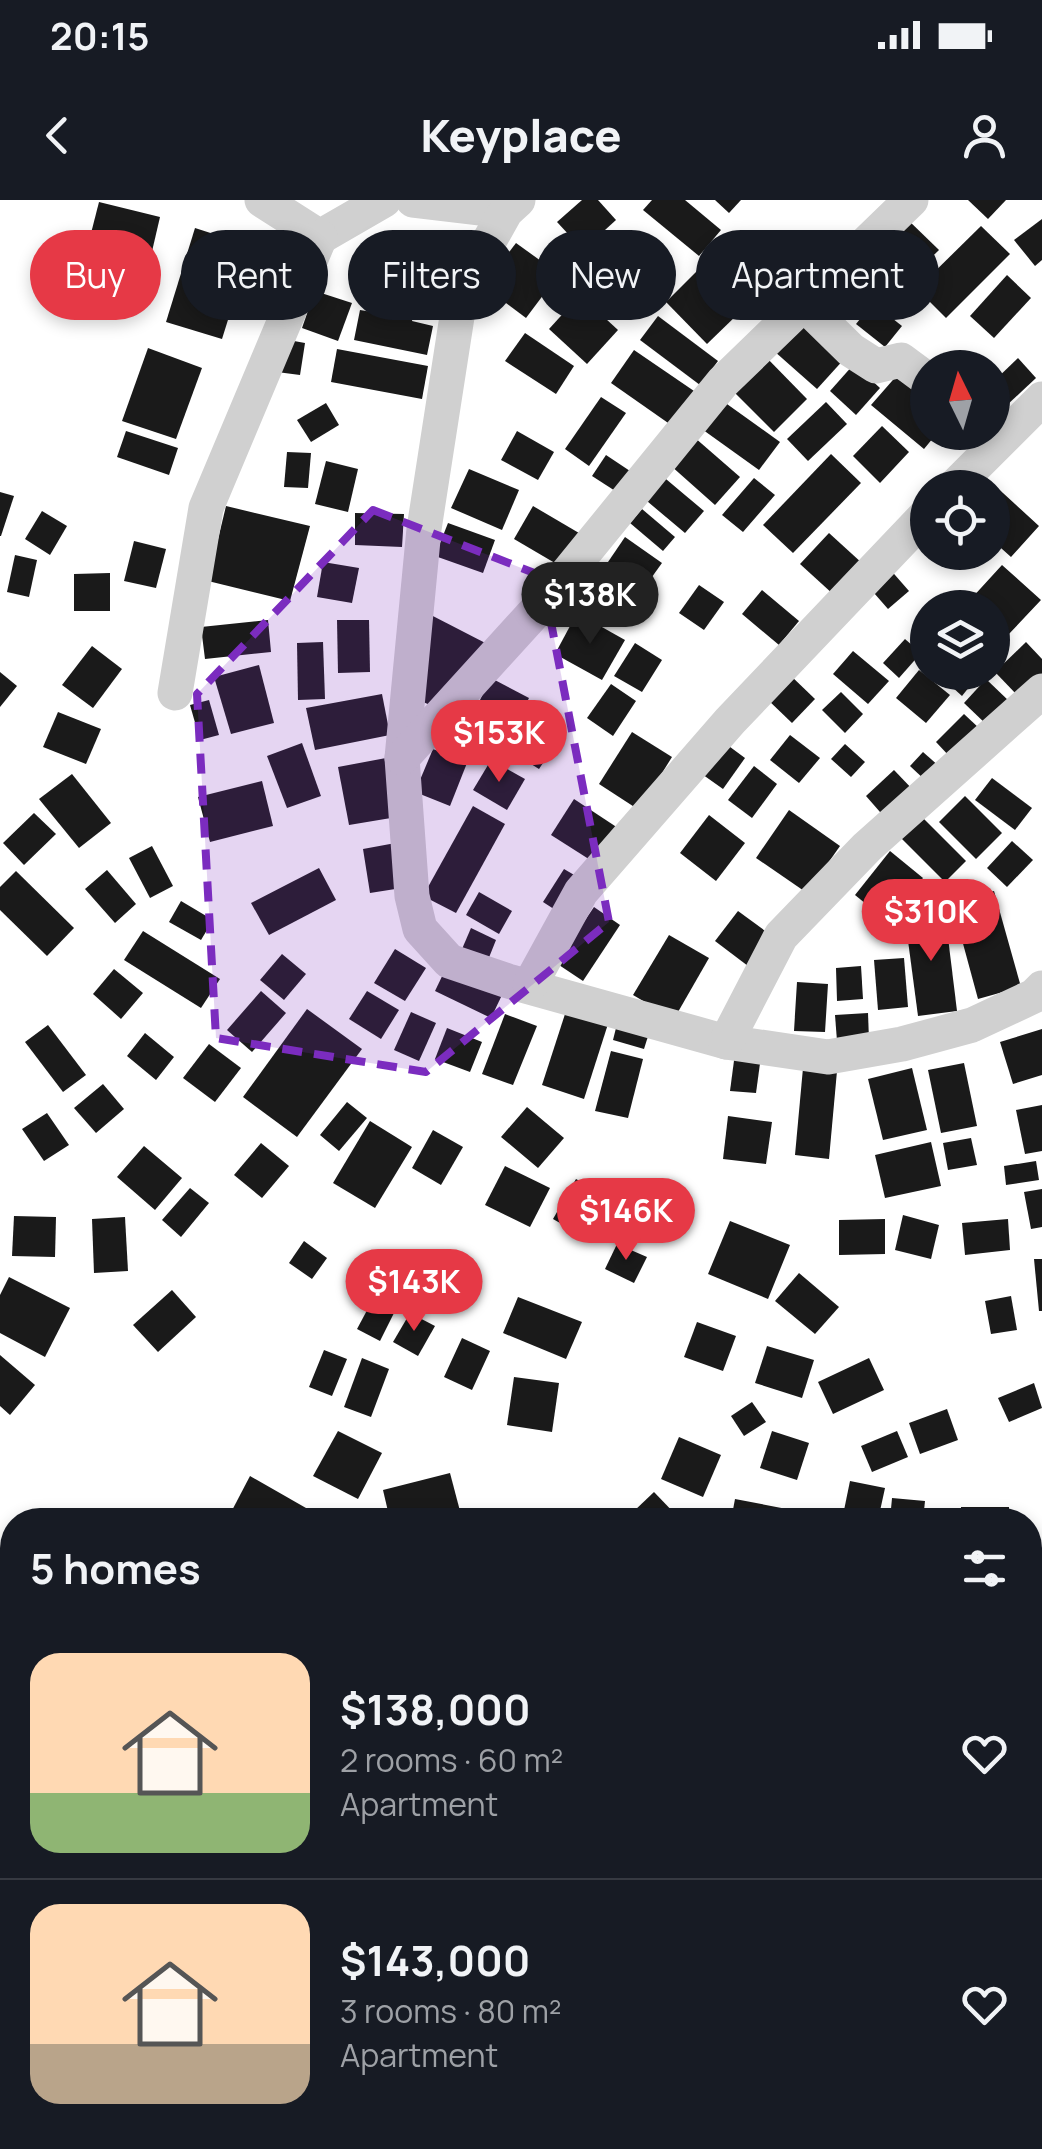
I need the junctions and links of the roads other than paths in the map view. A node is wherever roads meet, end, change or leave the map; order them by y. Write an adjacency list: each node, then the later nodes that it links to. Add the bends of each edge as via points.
1 (262, 200): 6 (street)
2 (384, 200): 8 (street)
3 (413, 200): 5 (street)
4 (910, 200): 7 (street)
5 (512, 205): 20 (street, via 461,291 424,528)
6 (309, 230)
7 (878, 230)
8 (328, 232)
9 (285, 320): 19 (street, via 206,508)
10 (784, 320): 20 (street, via 722,382 544,602)
11 (820, 320): 12 (street, via 876,366 901,360)
12 (910, 367)
13 (1042, 399): 14 (street)
14 (1010, 424)
15 (984, 450): 16 (street)
16 (967, 470)
17 (910, 532): 21 (street, via 580,892)
18 (1042, 690): 23 (street, via 867,847 781,936)
19 (175, 693)
20 (402, 758): 21 (street, via 420,929 449,961)
21 (530, 985): 23 (street)
22 (1042, 988): 23 (street, via 972,1024 828,1057)
23 (726, 1042)

